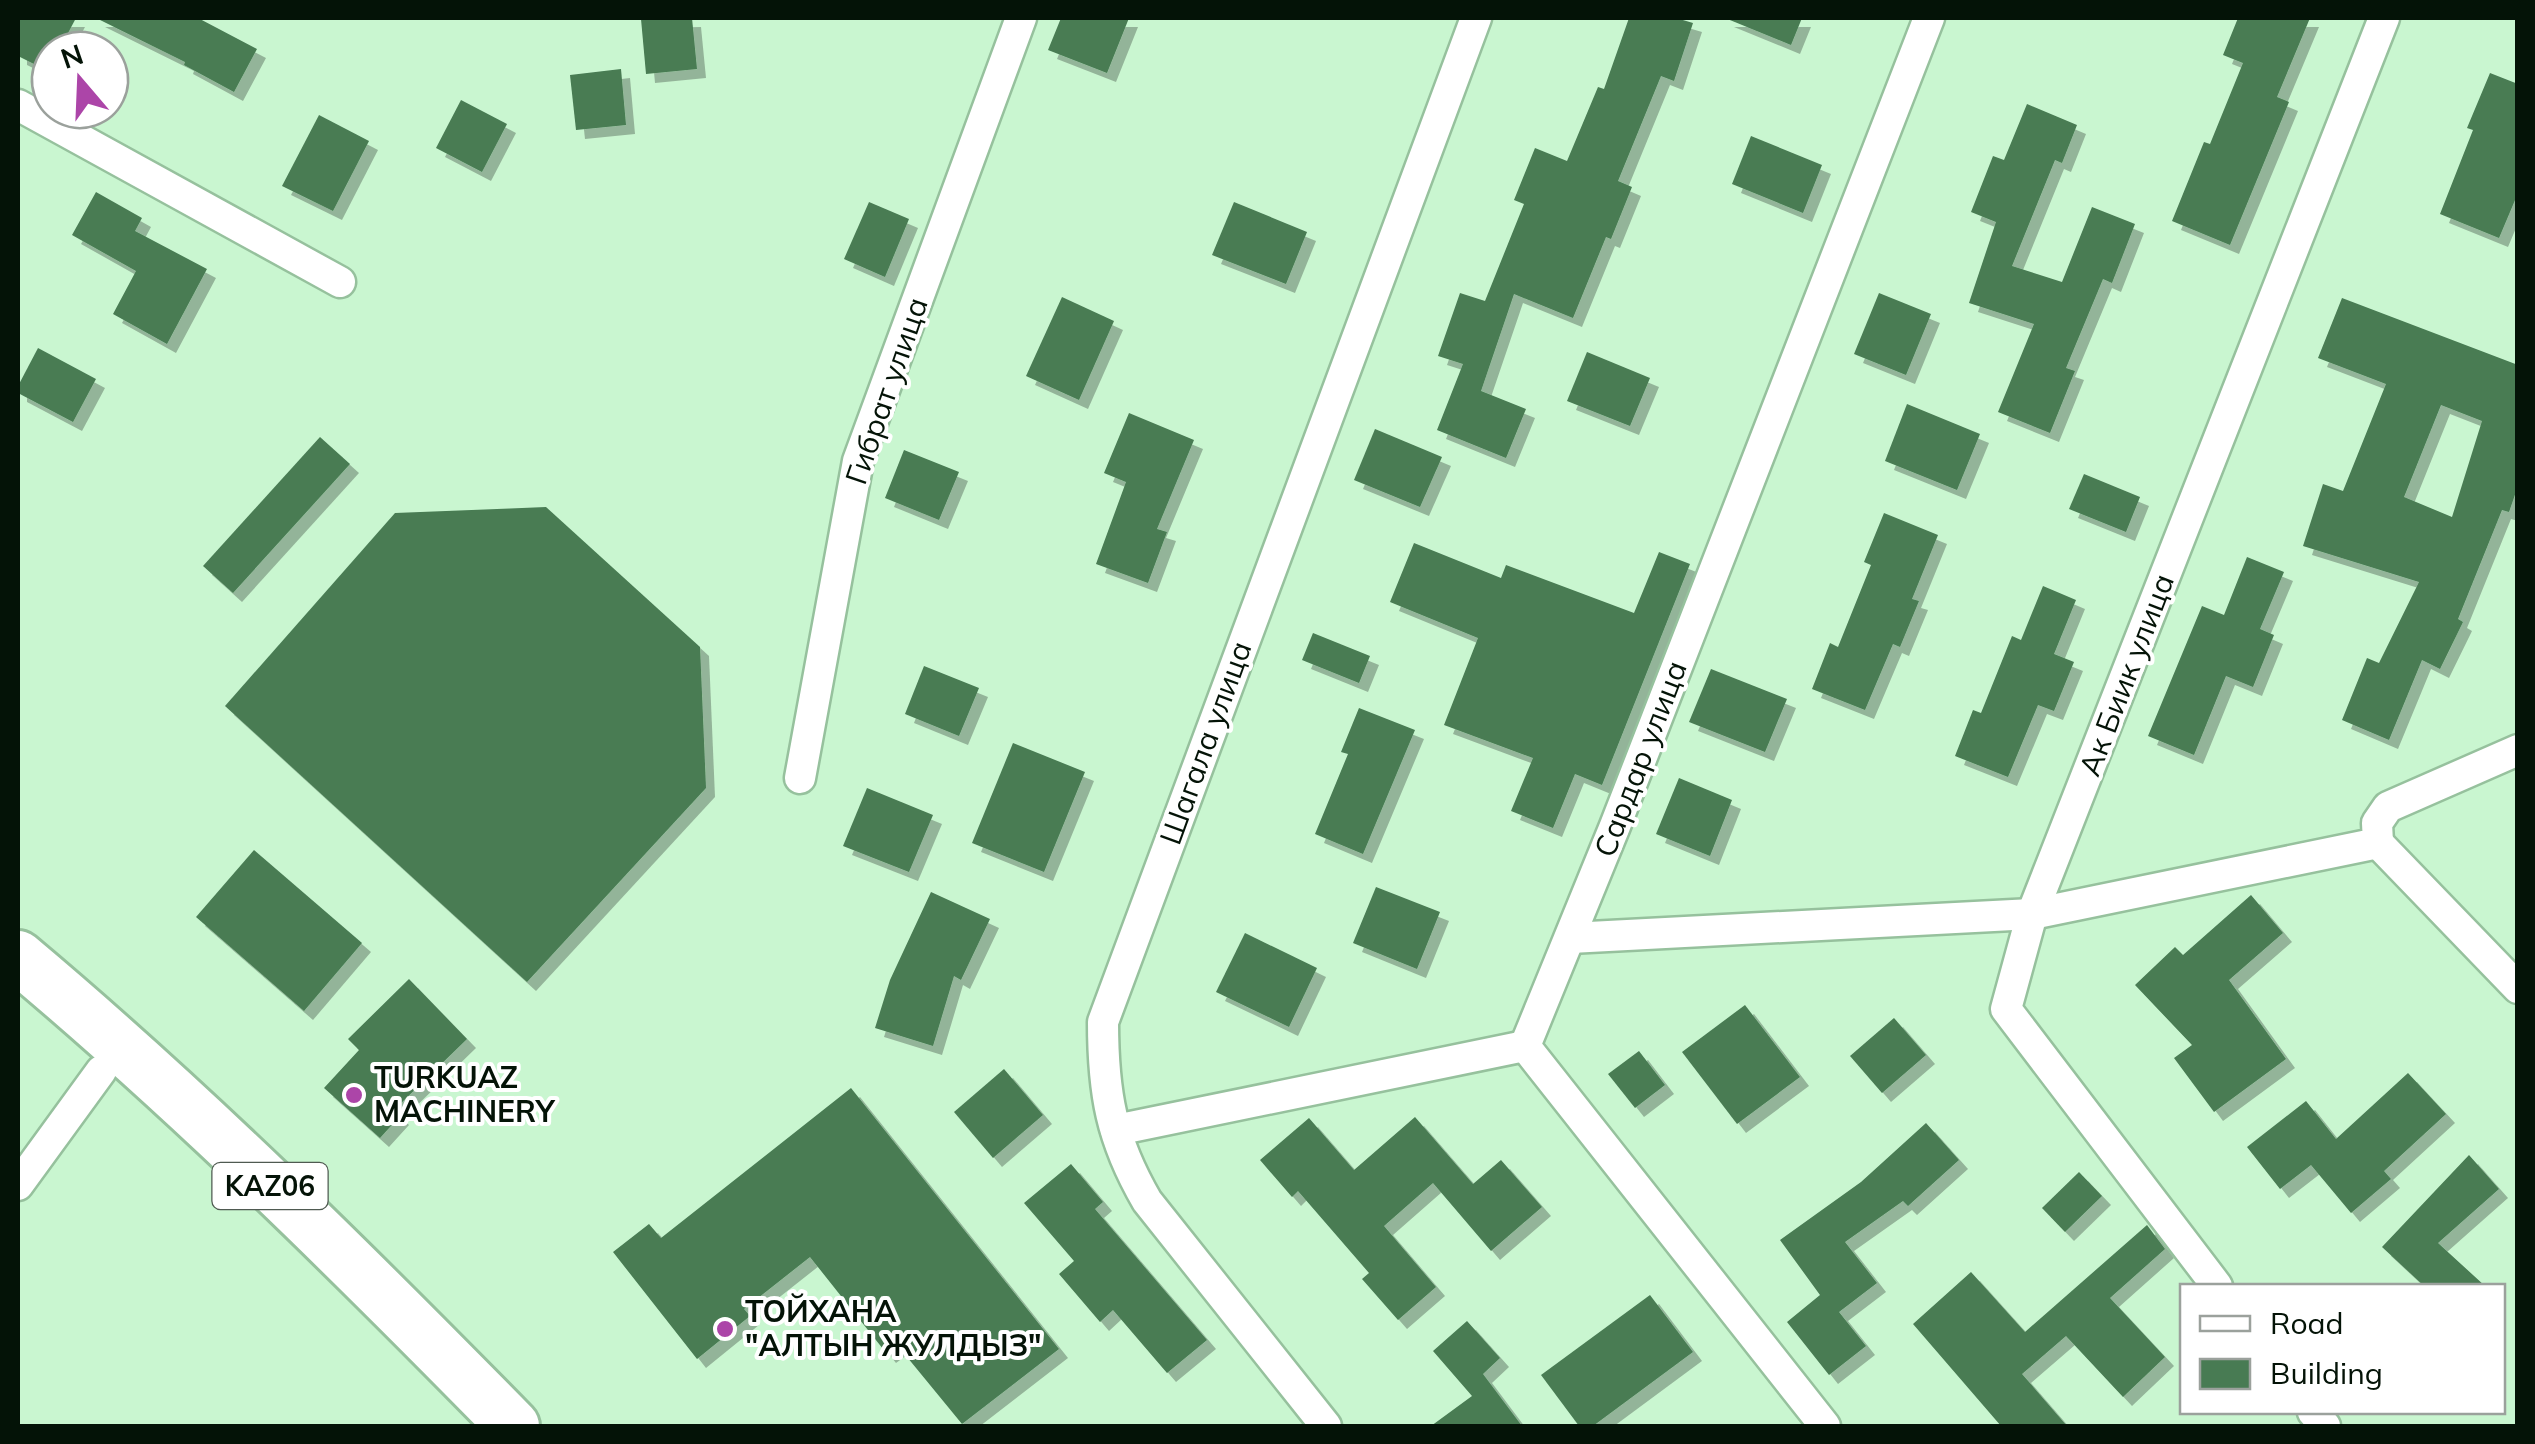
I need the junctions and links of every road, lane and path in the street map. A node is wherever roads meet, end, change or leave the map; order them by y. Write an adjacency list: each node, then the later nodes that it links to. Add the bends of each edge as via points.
1 (1021, 18): 8 (street, Гибрат улица, via 858,460)
2 (1476, 18): 17 (street, Шагала улица, via 1102,1022 1103,1081)
3 (1929, 18): 11 (street, Сардар улица)
4 (2384, 18): 10 (street, Ак Биик улица)
5 (18, 105): 6 (street)
6 (340, 282)
7 (2518, 750): 9 (street, via 2388,806 2377,823)
8 (800, 778)
9 (2378, 843): 10 (street); 13 (street)
10 (2032, 914): 11 (street); 19 (street, Ак Биик улица, via 2006,1010)
11 (1570, 938): 15 (street, Сардар улица)
12 (18, 956): 21 (highway, KАZ06, via 138,1059)
13 (2518, 988)
14 (18, 1001): 16 (highway, KАZ06)
15 (1525, 1046): 17 (street); 23 (street)
16 (101, 1071): 18 (street); 20 (highway, KАZ06)
17 (1116, 1130): 22 (street, Шагала улица, via 1124,1161 1147,1201)
18 (18, 1185)
19 (2216, 1284)
20 (466, 1426)
21 (513, 1426)
22 (1326, 1426)
23 (1825, 1426)

